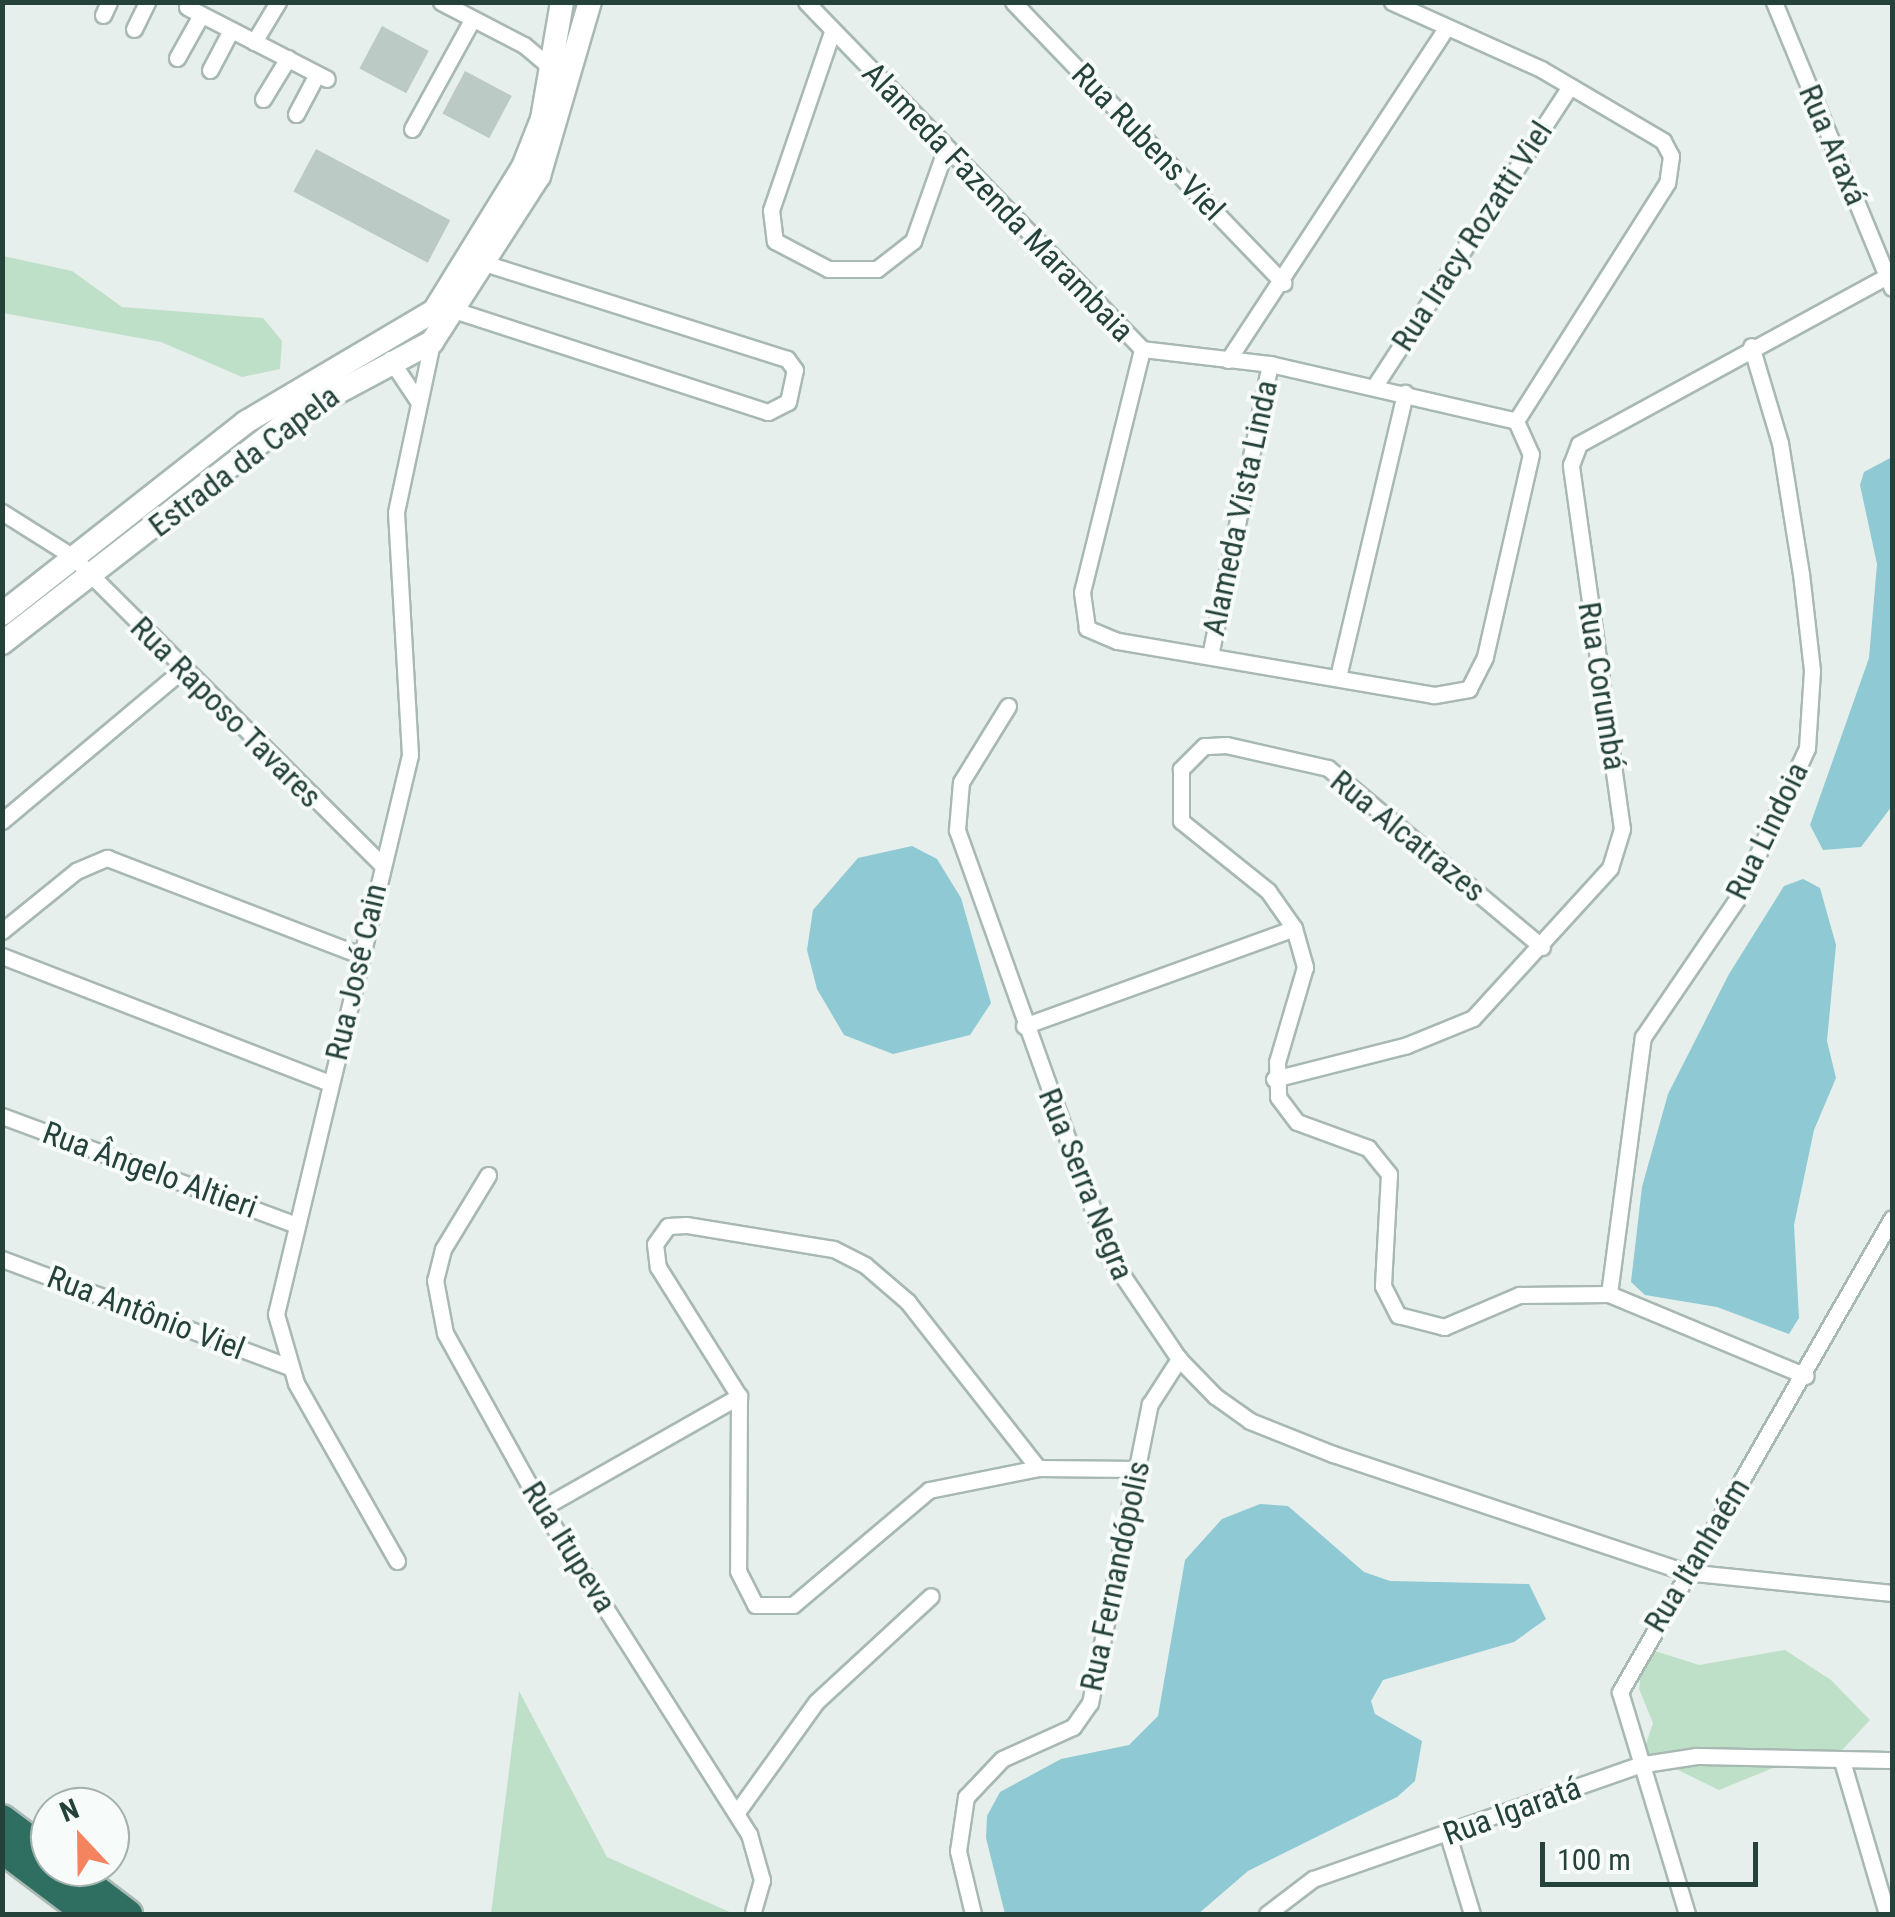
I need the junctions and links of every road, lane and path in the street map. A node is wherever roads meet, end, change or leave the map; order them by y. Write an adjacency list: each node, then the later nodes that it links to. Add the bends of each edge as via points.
1 (147, 2): 11 (street)
2 (278, 2): 16 (street)
3 (441, 2): 10 (street)
4 (562, 2): 15 (main road, Estrada da Capela)
5 (590, 2): 17 (main road, Estrada da Capela)
6 (806, 2): 14 (street, Alameda Fazenda Marambaia)
7 (1013, 2): 31 (street, Rua Rubens Viel)
8 (1392, 2): 13 (street)
9 (1774, 2): 30 (street, Rua Araxá)
10 (472, 20): 18 (street); 27 (street)
11 (134, 29)
12 (231, 30): 16 (street); 19 (street, via 194,11); 22 (street)
13 (1445, 30): 24 (street); 31 (street)
14 (832, 32): 28 (street, Alameda Fazenda Marambaia); 28 (street, via 770,210 776,242 828,269 877,269 913,241)
15 (553, 38): 17 (street); 18 (street); 21 (main road, Estrada da Capela)
16 (254, 42): 20 (street)
17 (578, 44): 23 (main road, Estrada da Capela)
18 (524, 45): 21 (street)
19 (177, 58)
20 (288, 58): 25 (street); 26 (street, via 322,77)
21 (547, 69): 23 (street); 36 (main road, Estrada da Capela, via 542,119 508,192 434,310)
22 (210, 70)
23 (570, 76): 29 (main road, Estrada da Capela, via 539,176)
24 (1570, 86): 41 (street, Rua Iracy Rozatti Viel); 44 (street, via 1663,141 1672,171)
25 (263, 100)
26 (296, 114)
27 (412, 129)
28 (946, 148): 35 (street, Alameda Fazenda Marambaia)
29 (488, 264): 32 (main road, Estrada da Capela); 32 (street, via 787,359 795,370 788,402 768,412)
30 (1890, 282): 34 (street, Rua Corumbá)
31 (1282, 283): 37 (street)
32 (456, 311): 33 (main road, Estrada da Capela)
33 (432, 342): 36 (main road, Estrada da Capela); 39 (street, Rua José Cain)
34 (1751, 346): 58 (street, Rua Corumbá, via 1601,427 1573,458 1622,829 1610,868); 69 (street, Rua Lindoia, via 1780,443 1801,574 1812,670 1806,748 1737,899 1643,1037)
35 (1142, 349): 37 (street, Alameda Fazenda Marambaia); 50 (street, via 1082,592 1083,618 1098,635 1117,640)
36 (391, 351): 40 (street); 46 (main road, Estrada da Capela, via 246,422); 47 (main road, Estrada da Capela, via 296,414)
37 (1228, 360): 38 (street, Alameda Fazenda Marambaia)
38 (1270, 364): 41 (street, Alameda Fazenda Marambaia); 50 (street, Alameda Vista Linda)
39 (427, 380): 40 (street); 43 (street, Rua José Cain)
40 (406, 383): 43 (street)
41 (1374, 387): 42 (street, Alameda Fazenda Marambaia)
42 (1405, 393): 44 (street, Alameda Fazenda Marambaia); 52 (street)
43 (418, 401): 55 (street, Rua José Cain, via 396,512 410,755)
44 (1511, 417): 52 (street, via 1531,454 1485,658 1469,689 1434,696)
45 (2, 512): 46 (street, Rua Raposo Tavares)
46 (72, 556): 47 (street, Rua Raposo Tavares); 48 (main road, Estrada da Capela)
47 (91, 577): 49 (main road, Estrada da Capela); 51 (street, Rua Raposo Tavares)
48 (2, 614)
49 (2, 642)
50 (1210, 651): 52 (street)
51 (182, 670): 54 (street); 55 (street, Rua Raposo Tavares)
52 (1338, 677)
53 (1008, 706): 61 (street, Rua Serra Negra, via 961,782 956,818)
54 (2, 821)
55 (382, 865): 59 (street, Rua José Cain)
56 (1294, 928): 58 (street, Rua Alcatrazes, via 1268,891 1181,821 1175,786 1204,746 1305,758 1328,768); 61 (street); 62 (street, Rua Alcatrazes, via 1305,967)
57 (2, 931): 59 (street, via 76,871 107,858)
58 (1542, 948): 62 (street, Rua Corumbá, via 1452,1030)
59 (358, 954): 63 (street, Rua José Cain)
60 (2, 956): 63 (street)
61 (1024, 1026): 70 (street, Rua Serra Negra, via 1110,1257)
62 (1274, 1079): 69 (street, via 1297,1122 1368,1148 1389,1174 1383,1286 1412,1324 1444,1328 1548,1290)
63 (330, 1083): 67 (street, Rua José Cain)
64 (2, 1116): 67 (street, Rua Ângelo Altieri)
65 (488, 1176): 76 (street, Rua Itupeva, via 443,1249 436,1306)
66 (1892, 1218): 72 (street, Rua Itanhaém)
67 (297, 1225): 71 (street, Rua José Cain, via 276,1314)
68 (2, 1258): 71 (street, Rua Antônio Viel)
69 (1608, 1294): 72 (street)
70 (1179, 1359): 75 (street, Rua Fernandópolis, via 1150,1404); 78 (street, Rua Serra Negra, via 1250,1421)
71 (290, 1367): 77 (street, Rua José Cain)
72 (1806, 1376): 78 (street, Rua Itanhaém)
73 (739, 1396): 74 (street, via 738,1572 745,1595 770,1610 792,1605 928,1490); 74 (street, via 658,1266 655,1244 668,1226 833,1248 882,1275); 76 (street)
74 (1038, 1468): 75 (street)
75 (1138, 1469): 93 (street, Rua Fernandópolis, via 1090,1703 1073,1727 1002,1759 966,1798 958,1851)
76 (542, 1508): 84 (street, Rua Itupeva)
77 (396, 1561)
78 (1685, 1572): 79 (street, Rua Serra Negra); 83 (street, Rua Itanhaém, via 1620,1692)
79 (1892, 1593)
80 (932, 1596): 84 (street, via 816,1702)
81 (1892, 1760): 82 (street, Rua Igaratá)
82 (1842, 1761): 83 (street, Rua Igaratá, via 1696,1756); 97 (street)
83 (1638, 1765): 86 (street, Rua Igaratá); 96 (street, Rua Itanhaém)
84 (737, 1812): 90 (street, Rua Itupeva, via 760,1862)
85 (2, 1819): 87 (highway)
86 (1448, 1835): 94 (street, Rua Igaratá, via 1314,1879); 95 (street)
87 (30, 1840)
88 (2, 1849): 91 (highway)
89 (92, 1887): 92 (highway)
90 (753, 1911)
91 (88, 1914)
92 (128, 1914)
93 (973, 1914)
94 (1267, 1914)
95 (1472, 1914)
96 (1687, 1914)
97 (1888, 1914)

